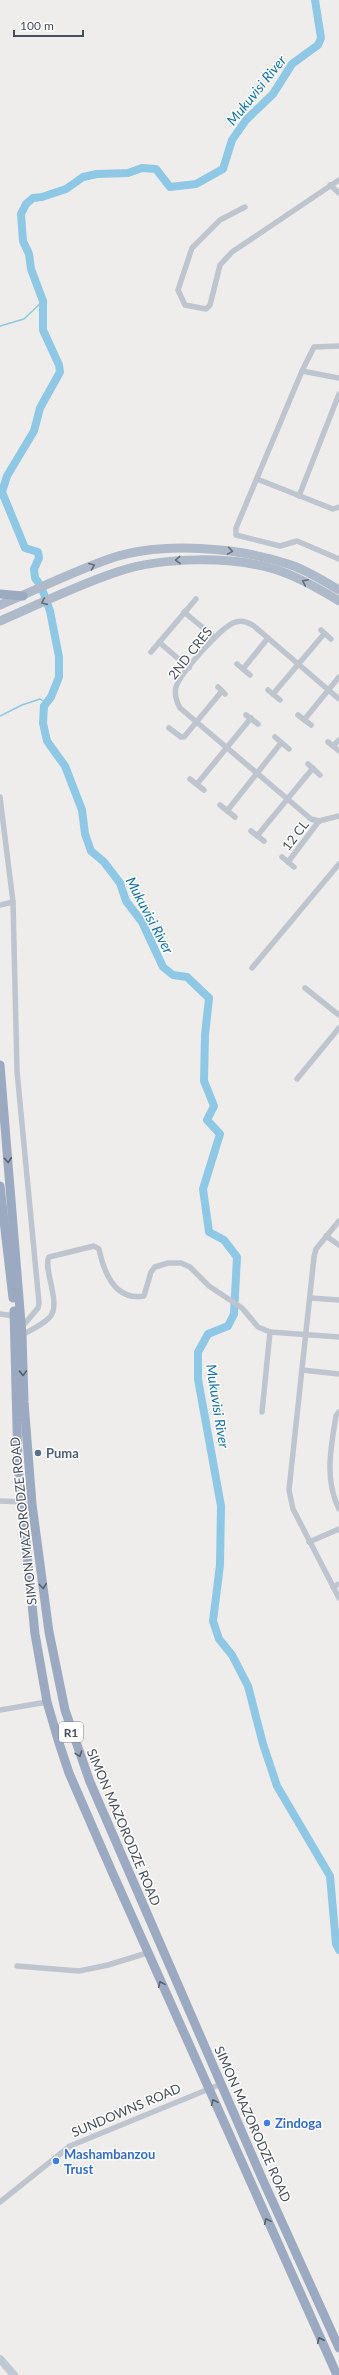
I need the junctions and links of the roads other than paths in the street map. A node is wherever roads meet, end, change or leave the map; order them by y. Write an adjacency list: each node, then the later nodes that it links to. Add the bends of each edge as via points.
1 (339, 180): 2 (street)
2 (330, 185): 3 (street); 4 (street, via 232,252 220,265 210,305 206,309 185,305 178,290 192,248 220,220)
3 (339, 193)
4 (246, 207)
5 (339, 346): 6 (street, via 314,347)
6 (302, 371): 7 (street); 9 (street)
7 (339, 378)
8 (339, 394): 10 (street)
9 (257, 479): 10 (street); 12 (street, via 236,528 236,535 280,546 297,541)
10 (299, 496): 11 (street, via 332,509)
11 (339, 506)
12 (339, 559)
13 (339, 590): 15 (main road, one-way to 13, via 110,559 163,549 221,550 276,560 308,572)
14 (0, 594): 15 (highway)
15 (23, 596): 18 (main road)
16 (196, 600): 19 (street)
17 (339, 600): 20 (main road, one-way to 20, via 307,582 274,569 190,559 121,571)
18 (0, 606)
19 (184, 612): 21 (street); 24 (street)
20 (0, 621)
21 (214, 637): 22 (street, 2ND CRES, via 236,622 247,622); 28 (street, 2ND CRES)
22 (268, 638): 27 (street, 2ND CRES); 29 (street)
23 (331, 639): 27 (street, via 322,632)
24 (159, 642): 25 (street); 28 (street)
25 (151, 652)
26 (237, 664): 29 (street)
27 (298, 664): 34 (street, 2ND CRES); 35 (street)
28 (189, 668): 40 (street, 2ND CRES, via 177,685 176,692 180,708)
29 (243, 669): 30 (street)
30 (250, 675)
31 (339, 677): 34 (street)
32 (222, 690): 40 (street)
33 (268, 690): 35 (street)
34 (329, 690): 36 (street, 2ND CRES); 39 (street)
35 (273, 694): 37 (street)
36 (339, 699)
37 (280, 700)
38 (298, 715): 39 (street)
39 (304, 720): 42 (street)
40 (197, 722): 43 (street, via 183,737); 49 (street, 2ND CRES)
41 (258, 724): 49 (street, via 249,717)
42 (311, 725)
43 (169, 728)
44 (275, 737): 47 (street)
45 (339, 740): 48 (street)
46 (328, 742): 48 (street)
47 (282, 743): 50 (street); 54 (street)
48 (333, 746): 51 (street)
49 (227, 748): 54 (street, 2ND CRES); 57 (street)
50 (289, 749)
51 (339, 752)
52 (308, 764): 53 (street)
53 (313, 768): 55 (street); 60 (street)
54 (257, 774): 60 (street, 2ND CRES); 62 (street)
55 (320, 775)
56 (190, 779): 57 (street)
57 (197, 784): 58 (street)
58 (204, 790)
59 (0, 797): 73 (street)
60 (289, 799): 65 (street, 2ND CRES, via 311,819); 67 (street)
61 (220, 805): 62 (street)
62 (227, 811): 63 (street)
63 (235, 816)
64 (339, 816): 65 (street)
65 (320, 821): 70 (street, 12 CL)
66 (251, 831): 67 (street)
67 (257, 836): 68 (street)
68 (264, 842)
69 (282, 857): 70 (street)
70 (288, 862): 72 (street)
71 (339, 864): 75 (street)
72 (294, 867)
73 (13, 902): 74 (street); 89 (street, via 17,1071 40,1303)
74 (0, 905)
75 (252, 968)
76 (305, 988): 77 (street)
77 (339, 1015)
78 (339, 1028): 80 (street)
79 (0, 1065): 89 (highway, SIMON MAZORODZE ROAD / R1, one-way to 89)
80 (297, 1079)
81 (0, 1186): 88 (highway, SIMON MAZORODZE ROAD / R1)
82 (339, 1221): 83 (street)
83 (326, 1236): 84 (street); 85 (street, via 316,1249)
84 (339, 1246)
85 (311, 1298): 86 (street); 91 (street)
86 (339, 1300)
87 (0, 1314): 88 (street)
88 (15, 1316): 98 (highway, SIMON MAZORODZE ROAD / R1, via 15,1400)
89 (22, 1331): 90 (street, via 51,1318 54,1311 52,1281 46,1265 49,1257 94,1246 99,1249 102,1264 115,1289 134,1298 144,1296 155,1267 176,1262 190,1267 209,1286 242,1308 255,1325); 99 (highway, SIMON MAZORODZE ROAD / R1, one-way to 99, via 24,1402)
90 (270, 1332): 91 (street); 95 (street)
91 (306, 1333): 92 (street); 93 (street)
92 (339, 1337)
93 (302, 1370): 94 (street); 102 (street, via 290,1500)
94 (339, 1374)
95 (262, 1412)
96 (339, 1412): 100 (street, via 336,1416 329,1479)
97 (0, 1501): 98 (street)
98 (22, 1502): 99 (street); 106 (highway, SIMON MAZORODZE ROAD / R1, via 35,1634)
99 (32, 1504): 110 (highway, SIMON MAZORODZE ROAD / R1, one-way to 110, via 49,1632 71,1732)
100 (339, 1509)
101 (339, 1529): 102 (street)
102 (309, 1542): 104 (street)
103 (339, 1584): 104 (street)
104 (333, 1587): 105 (street)
105 (339, 1598)
106 (47, 1702): 107 (street); 108 (highway, SIMON MAZORODZE ROAD / R1, via 69,1773)
107 (0, 1710)
108 (147, 1953): 109 (street, via 79,1971); 111 (highway, SIMON MAZORODZE ROAD / R1, one-way to 108)
109 (17, 1966)
110 (220, 2084): 111 (street, SUNDOWNS ROAD); 113 (highway, SIMON MAZORODZE ROAD / R1)
111 (208, 2089): 112 (street, SUNDOWNS ROAD, via 70,2146); 116 (highway, SIMON MAZORODZE ROAD / R1, one-way to 111)
112 (0, 2202)
113 (339, 2348)
114 (0, 2359): 115 (main road)
115 (14, 2375)
116 (337, 2375)

